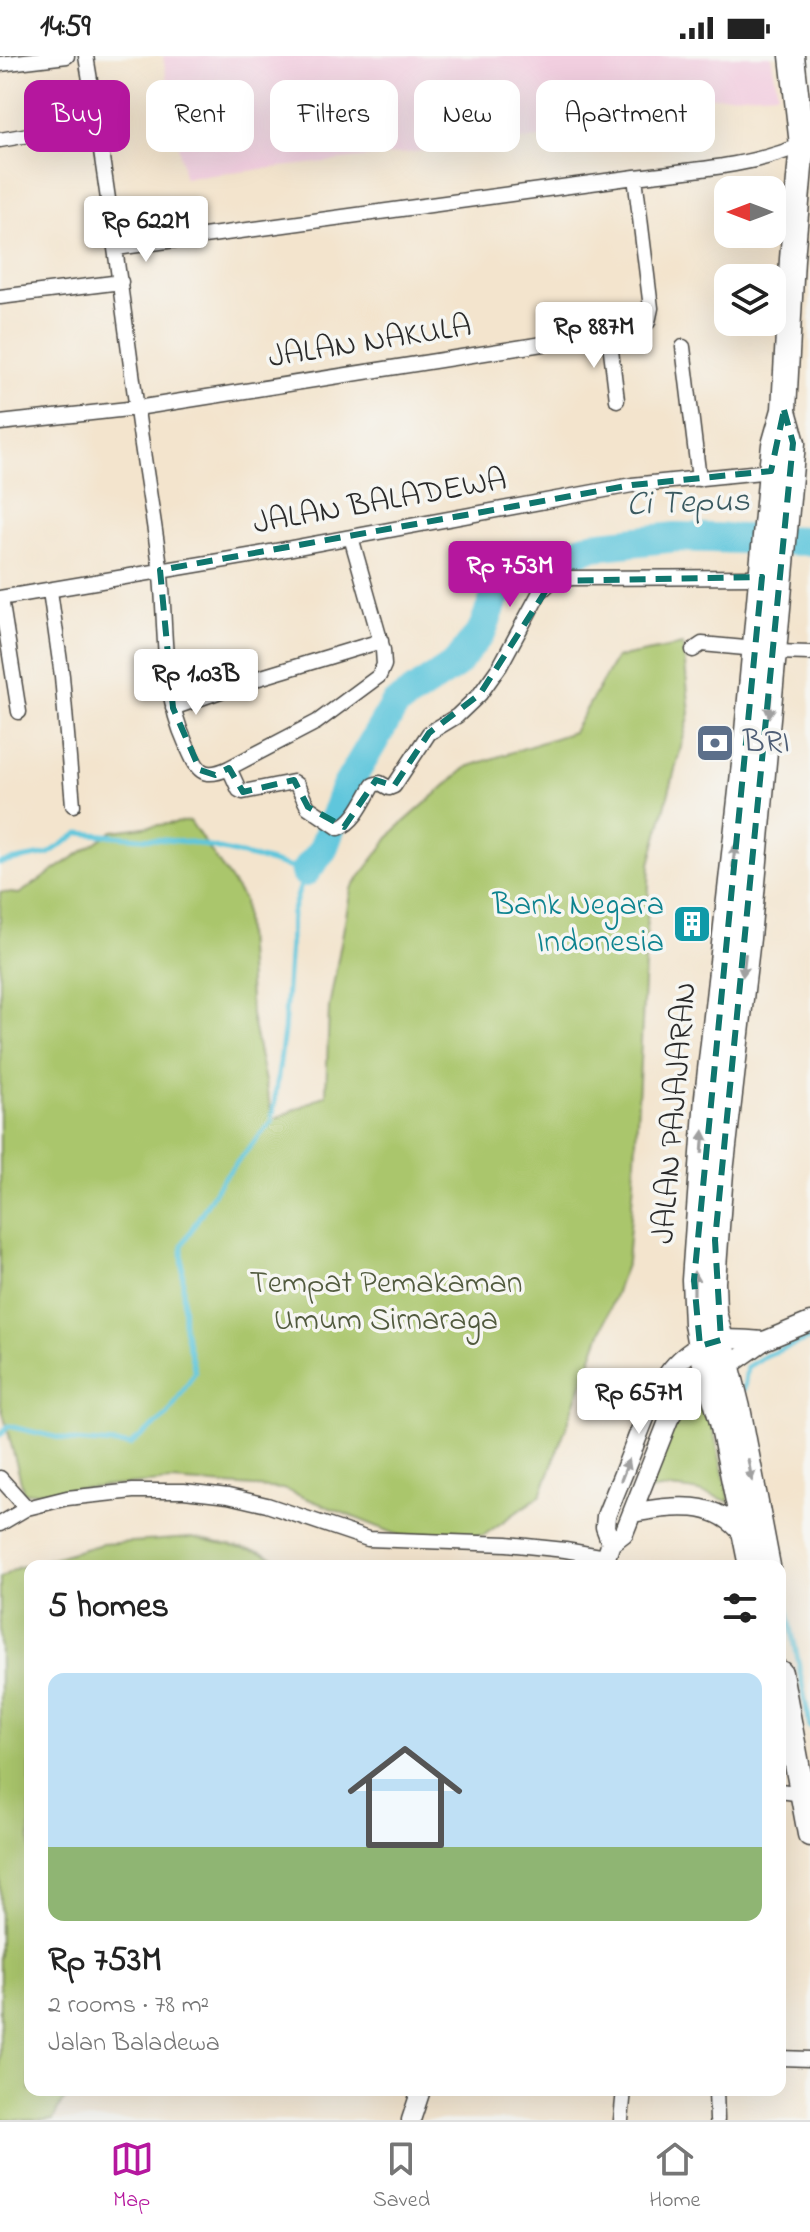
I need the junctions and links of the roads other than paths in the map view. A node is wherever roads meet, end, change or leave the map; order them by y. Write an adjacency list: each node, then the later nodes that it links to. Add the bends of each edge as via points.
1 (67, 56): 4 (street)
2 (86, 56): 5 (street)
3 (792, 56): 7 (highway, JALAN PAJAJARAN)
4 (0, 64)
5 (90, 80)
6 (24, 136): 8 (street)
7 (806, 138): 10 (street, via 778,155); 18 (highway, JALAN PAJAJARAN, via 793,247)
8 (0, 140)
9 (101, 152): 11 (street)
10 (635, 177): 11 (street); 14 (street, JALAN NAKULA, via 650,316 643,327)
11 (116, 248): 12 (street)
12 (121, 282): 13 (street); 17 (street)
13 (0, 297)
14 (609, 334): 16 (street); 17 (street, JALAN NAKULA)
15 (683, 347): 22 (street)
16 (617, 400)
17 (137, 408): 19 (street, JALAN NAKULA); 25 (street)
18 (784, 410): 20 (highway, JALAN PAJAJARAN); 21 (highway, JALAN PAJAJARAN)
19 (0, 423)
20 (801, 442): 24 (highway, JALAN PAJAJARAN)
21 (771, 471): 22 (street, JALAN BALADEWA); 24 (highway, JALAN PAJAJARAN)
22 (699, 479): 23 (street, JALAN BALADEWA, via 632,485)
23 (351, 537): 25 (street, JALAN BALADEWA); 29 (street)
24 (774, 540): 26 (highway, JALAN PAJAJARAN); 31 (highway, JALAN PAJAJARAN)
25 (160, 570): 27 (street, JALAN BALADEWA); 33 (street)
26 (762, 577): 31 (highway, JALAN PAJAJARAN); 35 (street, via 552,581 540,592 480,694 429,733 394,786 373,785 344,827 308,807 293,782 243,792)
27 (50, 591): 28 (street, JALAN BALADEWA); 36 (street)
28 (0, 598): 34 (street)
29 (381, 641): 33 (street); 35 (street, via 384,665 379,676 317,722)
30 (693, 650): 31 (street, via 702,644)
31 (765, 651): 32 (street); 39 (highway, JALAN PAJAJARAN, via 704,1124 696,1324)
32 (810, 653)
33 (173, 708): 35 (street, via 200,770 211,775)
34 (19, 712)
35 (229, 768)
36 (73, 805)
37 (810, 1322): 38 (main road)
38 (764, 1341): 39 (main road); 39 (main road)
39 (716, 1356): 42 (main road, via 677,1403); 44 (highway, via 722,1422); 45 (main road, one-way to 39, via 606,1516 654,1395 670,1371); 47 (highway, one-way to 47, via 743,1434)
40 (0, 1478): 41 (street)
41 (27, 1508): 43 (street); 45 (street, via 67,1498 184,1491 267,1505 368,1539 507,1544)
42 (632, 1513): 44 (main road, via 663,1507 711,1511 726,1516); 45 (main road)
43 (0, 1524)
44 (745, 1538): 46 (highway)
45 (607, 1555)
46 (750, 1560)
47 (767, 1560)
48 (786, 1732): 49 (highway)
49 (792, 1792): 50 (highway)
50 (810, 1834)
51 (786, 2058): 52 (street)
52 (810, 2059)
53 (419, 2096): 56 (main road)
54 (623, 2096): 57 (street)
55 (716, 2096): 58 (street)
56 (411, 2120)
57 (621, 2120)
58 (717, 2120)

